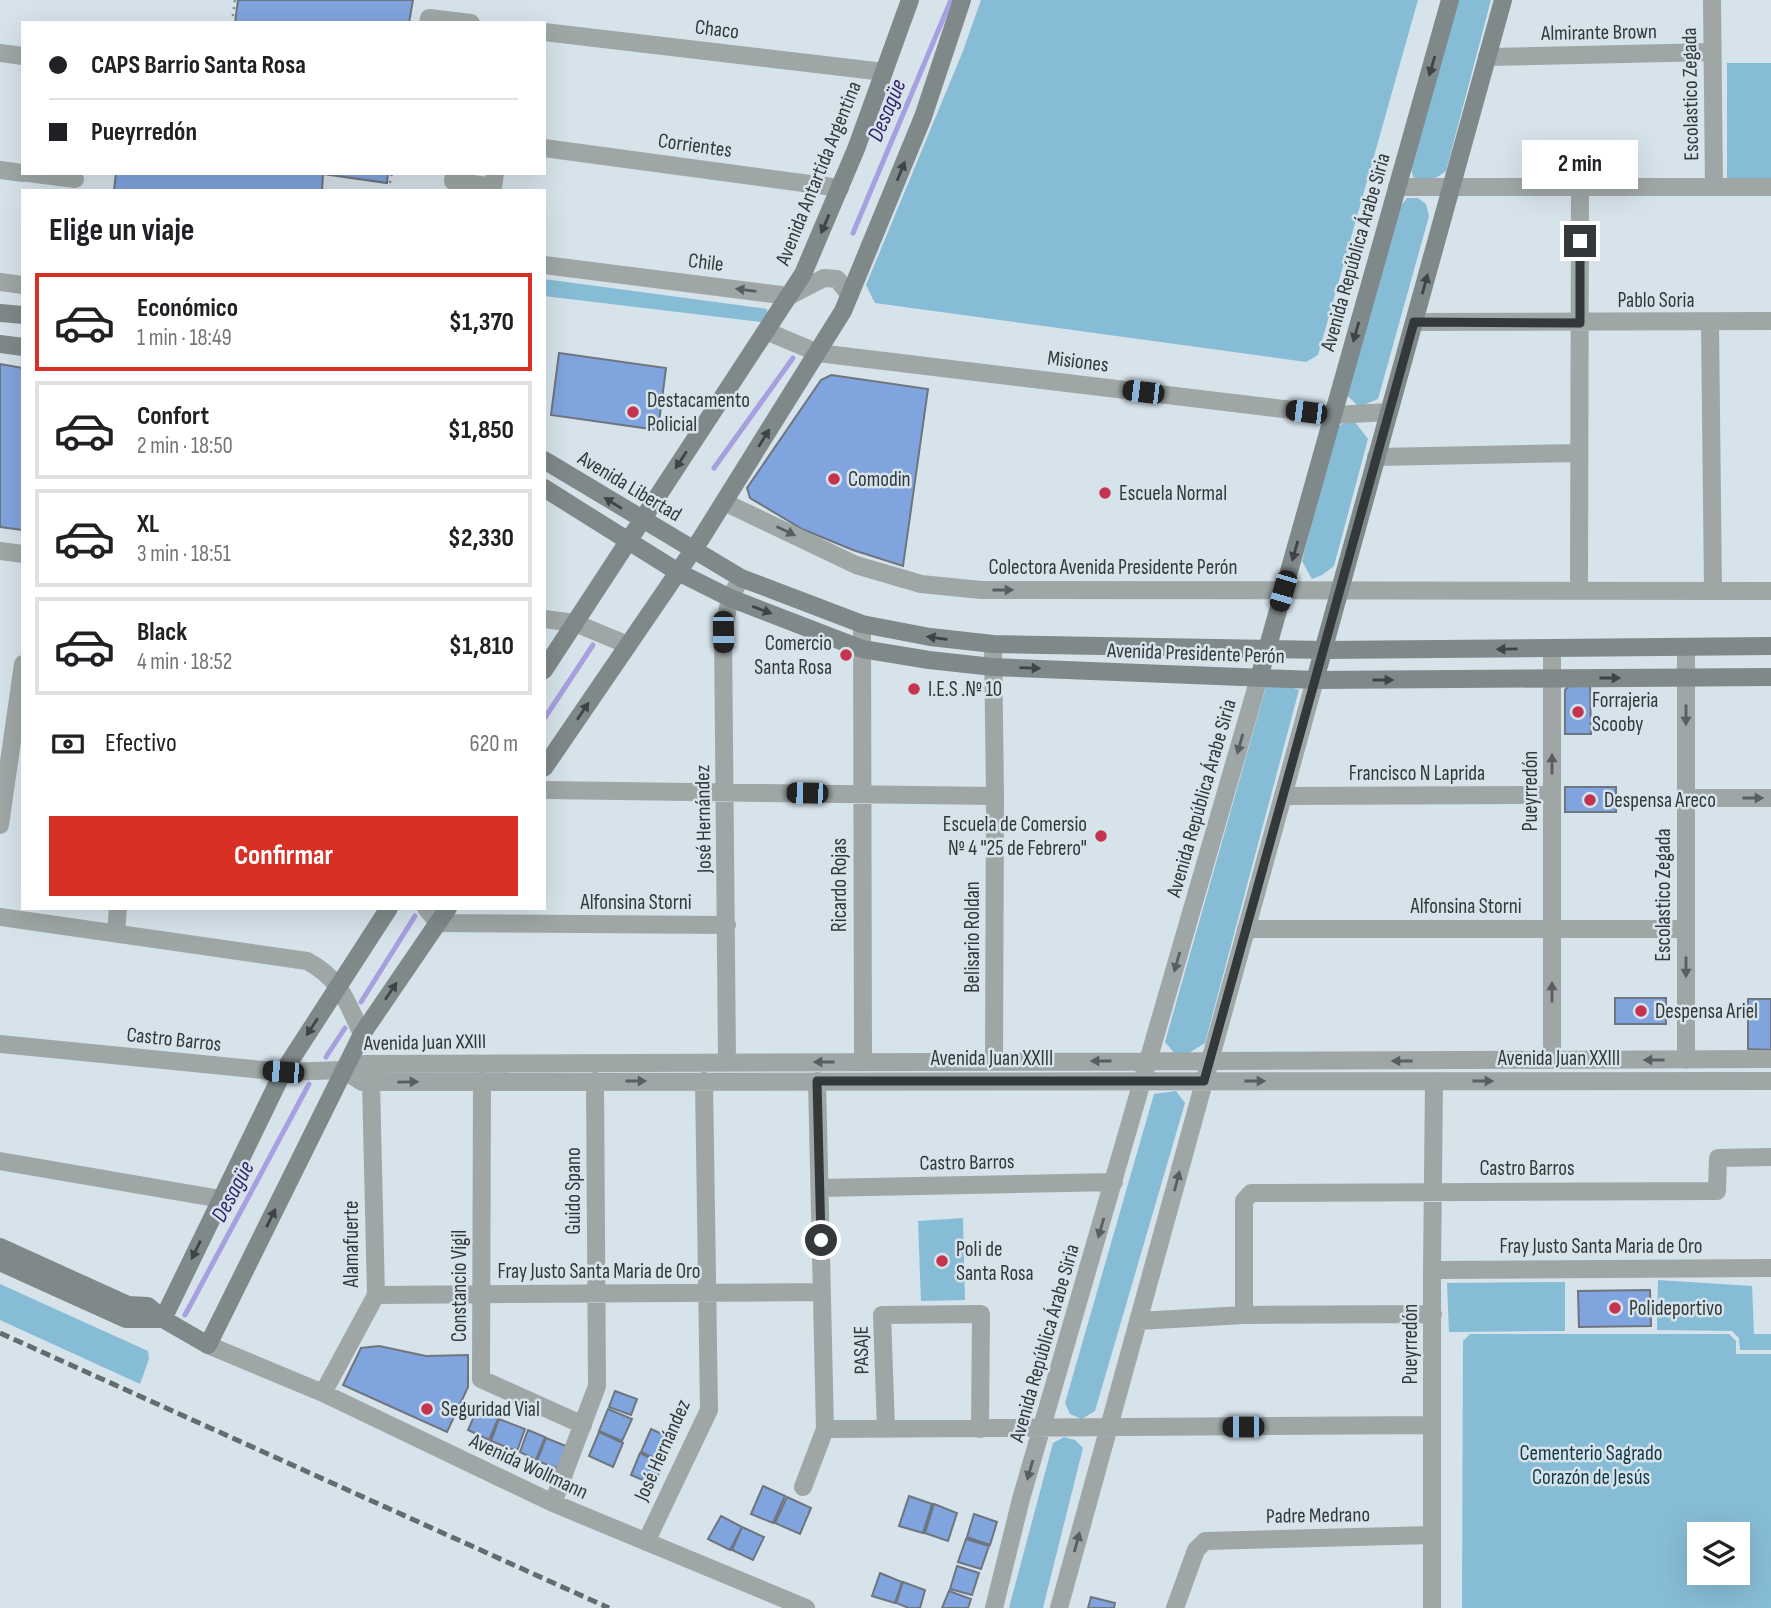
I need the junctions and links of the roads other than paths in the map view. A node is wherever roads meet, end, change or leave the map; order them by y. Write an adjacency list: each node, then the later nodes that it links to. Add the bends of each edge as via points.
1 (910, 0): 13 (street, Avenida Antartida Argentina)
2 (962, 0): 30 (street, one-way to 2, via 923,117)
3 (1450, 0): 21 (street, Avenida República Árabe Siria, one-way to 21)
4 (1503, 0): 12 (street)
5 (1712, 0): 9 (street, Escolastico Zegada)
6 (428, 21): 7 (street)
7 (455, 21)
8 (546, 32): 13 (street, Chaco)
9 (1712, 52): 12 (street, Almirante Brown); 24 (street, Escolastico Zegada)
10 (0, 53): 11 (street)
11 (21, 56)
12 (1488, 57): 22 (street)
13 (884, 72): 26 (street, Avenida Antartida Argentina)
14 (546, 148): 26 (street, Corrientes)
15 (0, 170): 16 (street)
16 (21, 173)
17 (39, 175): 20 (street)
18 (454, 175): 19 (street, via 453,181 493,187)
19 (495, 175)
20 (75, 180)
21 (1397, 187): 22 (street); 43 (street, Avenida República Árabe Siria, one-way to 43)
22 (1451, 187): 23 (street); 35 (street, one-way to 22)
23 (1580, 187): 24 (street); 36 (street)
24 (1714, 187): 25 (street)
25 (1771, 187)
26 (840, 188): 31 (street, Avenida Antartida Argentina, one-way to 31)
27 (546, 265): 31 (street, Chile, one-way to 27)
28 (0, 282): 29 (street)
29 (21, 285)
30 (850, 295): 31 (street, via 837,279 824,278); 41 (street)
31 (789, 296): 38 (street, Avenida Antartida Argentina)
32 (0, 313): 33 (street)
33 (21, 315)
34 (1771, 321): 37 (street, Pablo Soria)
35 (1414, 322): 36 (street, Pablo Soria); 42 (street)
36 (1580, 323): 37 (street, Pablo Soria); 44 (street)
37 (1710, 323): 59 (street)
38 (766, 331): 41 (street, Misiones); 49 (street, Avenida Antartida Argentina, one-way to 49)
39 (0, 344): 40 (street)
40 (21, 347)
41 (818, 353): 43 (street, Misiones); 48 (street, one-way to 41)
42 (1389, 412): 43 (street, Misiones); 45 (street)
43 (1333, 415): 56 (street, Avenida República Árabe Siria, one-way to 56)
44 (1579, 453): 45 (street); 58 (street)
45 (1377, 457): 57 (street)
46 (546, 461): 49 (street, Avenida Libertad, one-way to 46)
47 (546, 489): 50 (street)
48 (724, 502): 52 (street); 56 (street, Colectora Avenida Presidente Perón, one-way to 56, via 856,565 921,584 981,590)
49 (642, 520): 50 (street, Avenida Antartida Argentina); 52 (street, Avenida Libertad)
50 (628, 541): 54 (street); 63 (street, Avenida Antartida Argentina)
51 (0, 551): 53 (street)
52 (693, 551): 54 (street); 55 (street, Avenida Presidente Perón)
53 (21, 554)
54 (678, 572): 61 (street, Avenida Presidente Perón); 66 (street)
55 (741, 578): 61 (street, José Hernández); 64 (street, Avenida Presidente Perón)
56 (1283, 591): 57 (street, Colectora Avenida Presidente Perón); 71 (street, Avenida República Árabe Siria)
57 (1339, 591): 58 (street, Colectora Avenida Presidente Perón); 72 (street)
58 (1579, 591): 59 (street, Colectora Avenida Presidente Perón)
59 (1713, 591): 60 (street, Colectora Avenida Presidente Perón)
60 (1771, 591)
61 (730, 598): 70 (street, Avenida Presidente Perón, one-way to 70); 83 (street, José Hernández, via 723,632)
62 (546, 619): 63 (street)
63 (575, 623): 66 (street); 73 (street, Avenida Antartida Argentina)
64 (862, 624): 65 (street, Avenida Presidente Perón, one-way to 64); 70 (street, Ricardo Rojas)
65 (993, 644): 71 (street, Avenida Presidente Perón); 74 (street, Belisario Roldan)
66 (628, 645): 81 (street, one-way to 66)
67 (1771, 646): 68 (street, Avenida Presidente Perón)
68 (1686, 647): 69 (street, Avenida Presidente Perón); 75 (street, Escolastico Zegada)
69 (1552, 648): 72 (street, Avenida Presidente Perón, one-way to 72); 79 (street, Pueyrredón)
70 (862, 649): 74 (street, Avenida Presidente Perón); 84 (street, Ricardo Rojas)
71 (1267, 649): 72 (street, Avenida Presidente Perón); 78 (street, Avenida República Árabe Siria)
72 (1323, 650): 80 (street)
73 (546, 667)
74 (993, 667): 78 (street, Avenida Presidente Perón, one-way to 78); 86 (street, Belisario Roldan)
75 (1686, 677): 76 (street, Avenida Presidente Perón); 79 (street, Avenida Presidente Perón, one-way to 75); 88 (street, Escolastico Zegada, one-way to 88)
76 (1771, 677)
77 (21, 678): 90 (street)
78 (1259, 678): 80 (street, Avenida Presidente Perón); 106 (street, Avenida República Árabe Siria, one-way to 106)
79 (1552, 679): 80 (street, Avenida Presidente Perón, one-way to 79); 85 (street, Pueyrredón, one-way to 79)
80 (1315, 680): 87 (street)
81 (546, 765)
82 (546, 790): 83 (street)
83 (725, 792): 84 (street); 95 (street, José Hernández)
84 (862, 794): 86 (street); 108 (street, Ricardo Rojas)
85 (1552, 795): 87 (street, Francisco N Laprida); 97 (street, Pueyrredón)
86 (995, 796): 109 (street, Belisario Roldan)
87 (1283, 796): 96 (street)
88 (1686, 798): 89 (street, one-way to 89); 98 (street, Escolastico Zegada)
89 (1771, 798)
90 (0, 824)
91 (118, 910): 99 (street)
92 (388, 910): 100 (street)
93 (443, 916): 95 (street, Alfonsina Storni); 101 (street, one-way to 93)
94 (0, 917): 99 (street)
95 (727, 925): 110 (street, José Hernández)
96 (1246, 929): 97 (street, Alfonsina Storni); 107 (street)
97 (1552, 929): 98 (street, Alfonsina Storni); 104 (street, Pueyrredón, one-way to 97)
98 (1686, 929): 105 (street, Escolastico Zegada, one-way to 105)
99 (116, 932): 100 (street, via 307,961 326,971)
100 (339, 987): 101 (street); 112 (street, one-way to 112)
101 (362, 1034): 111 (street)
102 (0, 1044): 112 (street, Castro Barros)
103 (1771, 1059): 105 (street, Avenida Juan XXIII)
104 (1552, 1060): 105 (street, Avenida Juan XXIII, one-way to 104); 107 (street, Avenida Juan XXIII, one-way to 107)
105 (1686, 1060)
106 (1149, 1061): 107 (street, Avenida Juan XXIII); 109 (street, Avenida Juan XXIII, one-way to 109); 117 (street, Avenida República Árabe Siria)
107 (1210, 1061): 118 (street)
108 (863, 1062): 109 (street, Avenida Juan XXIII); 110 (street, Avenida Juan XXIII, one-way to 110)
109 (994, 1062)
110 (727, 1063): 111 (street, Avenida Juan XXIII, via 364,1064)
111 (343, 1070): 112 (street, Castro Barros); 121 (street, Avenida Juan XXIII, via 362,1082); 141 (street, one-way to 111)
112 (283, 1072): 127 (street)
113 (482, 1081): 114 (street, Avenida Juan XXIII); 121 (street, Avenida Juan XXIII, one-way to 113); 136 (street, Constancio Vigil)
114 (595, 1081): 115 (street, Avenida Juan XXIII, one-way to 115); 133 (street, Guido Spano)
115 (704, 1081): 116 (street, Avenida Juan XXIII); 134 (street, José Hernández)
116 (817, 1081): 117 (street, Avenida Juan XXIII); 125 (street)
117 (1143, 1081): 118 (street, Avenida Juan XXIII); 124 (street, Avenida República Árabe Siria)
118 (1204, 1081): 119 (street, Avenida Juan XXIII, one-way to 119); 140 (street, one-way to 118)
119 (1434, 1081): 120 (street, Avenida Juan XXIII, one-way to 120); 126 (street, Pueyrredón)
120 (1771, 1081)
121 (371, 1082): 135 (street, Alamafuerte)
122 (1771, 1157): 126 (street, Castro Barros, via 1718,1158 1717,1191)
123 (0, 1161): 127 (street)
124 (1114, 1182): 125 (street, Castro Barros); 149 (street, Avenida República Árabe Siria, one-way to 149)
125 (820, 1188): 132 (street)
126 (1432, 1191): 131 (street, Pueyrredón); 138 (street, Castro Barros, via 1251,1193 1244,1201)
127 (221, 1199): 139 (street, one-way to 139)
128 (0, 1247): 139 (street, Avenida Wollmann, via 128,1305 148,1306)
129 (0, 1262): 139 (street, via 126,1319)
130 (1771, 1268): 131 (street, Fray Justo Santa Maria de Oro)
131 (1432, 1270): 137 (street, Pueyrredón)
132 (822, 1292): 134 (street, Fray Justo Santa Maria de Oro); 146 (street)
133 (596, 1293): 134 (street, Fray Justo Santa Maria de Oro); 136 (street, Fray Justo Santa Maria de Oro); 143 (street, Guido Spano, via 597,1386)
134 (708, 1293): 153 (street, José Hernández, via 709,1409)
135 (376, 1294): 136 (street, Fray Justo Santa Maria de Oro); 142 (street, Alamafuerte)
136 (483, 1294): 143 (street, Constancio Vigil, via 481,1379)
137 (1433, 1314): 138 (street); 144 (street, Pueyrredón)
138 (1244, 1315): 140 (street)
139 (163, 1319): 141 (street, Avenida Wollmann)
140 (1138, 1321): 145 (street)
141 (208, 1345): 142 (street, Avenida Wollmann)
142 (323, 1393): 151 (street, Avenida Wollmann)
143 (583, 1425): 151 (street, Guido Spano)
144 (1432, 1425): 145 (street); 152 (street, Pueyrredón)
145 (1109, 1427): 149 (street); 156 (street, one-way to 145)
146 (825, 1429): 147 (street); 150 (street)
147 (886, 1429): 148 (street); 148 (street, PASAJE, via 882,1315 981,1314)
148 (980, 1429): 149 (street)
149 (1042, 1429): 155 (street, Avenida República Árabe Siria, one-way to 155)
150 (803, 1487)
151 (553, 1503): 153 (street, Avenida Wollmann)
152 (1432, 1535): 157 (street, Padre Medrano, via 1205,1541 1196,1550); 158 (street, Pueyrredón)
153 (646, 1542): 154 (street, Avenida Wollmann)
154 (806, 1608)
155 (994, 1608)
156 (1059, 1608)
157 (1175, 1608)
158 (1432, 1608)

